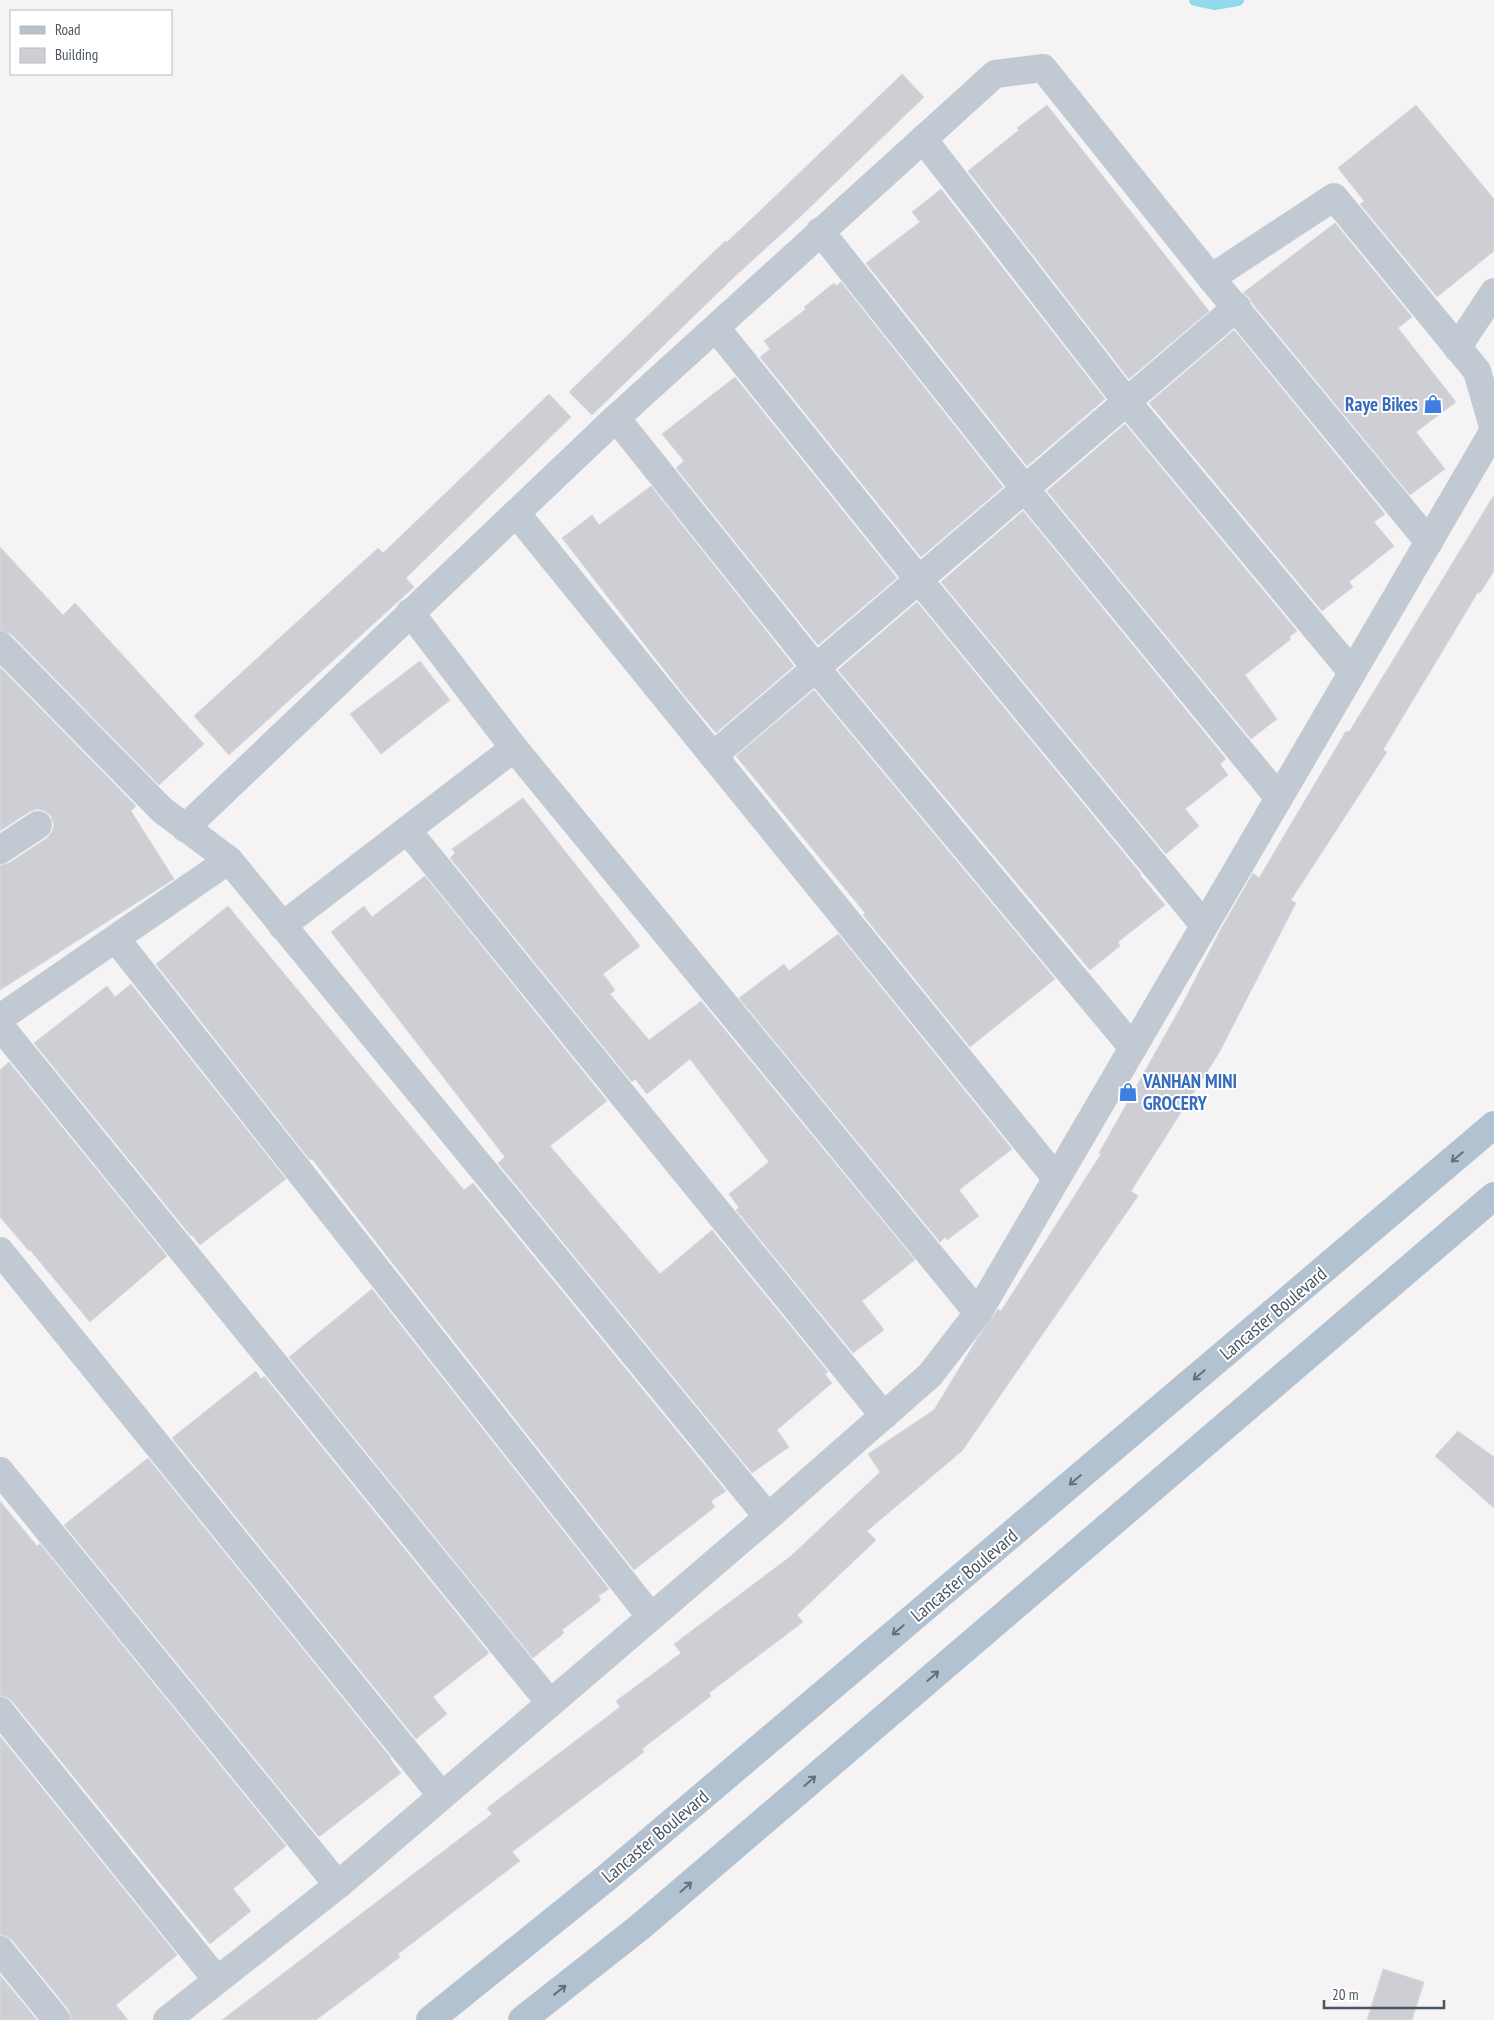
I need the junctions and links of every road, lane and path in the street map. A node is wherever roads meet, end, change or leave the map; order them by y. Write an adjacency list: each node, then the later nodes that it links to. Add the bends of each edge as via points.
1 (923, 140): 2 (street); 3 (street, via 995,74 1042,68); 8 (street)
2 (820, 231): 6 (street); 10 (street)
3 (1212, 278): 5 (street); 7 (street, via 1334,196)
4 (1494, 292): 7 (street)
5 (1237, 307): 8 (street); 12 (street)
6 (716, 328): 9 (street); 13 (street)
7 (1457, 348): 12 (street, via 1476,371 1494,430)
8 (1126, 402): 10 (street); 17 (street)
9 (616, 418): 11 (street); 16 (street)
10 (1025, 489): 13 (street); 20 (street)
11 (516, 513): 14 (street); 19 (street)
12 (1428, 542): 17 (street)
13 (919, 580): 16 (street); 26 (street)
14 (410, 612): 18 (street); 22 (street)
15 (0, 645): 22 (street, via 162,810)
16 (816, 668): 19 (street); 31 (street)
17 (1352, 672): 20 (street)
18 (514, 748): 23 (street); 36 (street)
19 (713, 756): 33 (street)
20 (1279, 798): 26 (street)
21 (38, 825): 24 (street)
22 (185, 828): 25 (street)
23 (407, 830): 27 (street); 37 (street)
24 (0, 850)
25 (228, 860): 27 (street); 28 (street)
26 (1204, 925): 31 (street)
27 (282, 926): 39 (street)
28 (116, 939): 29 (street); 40 (street)
29 (0, 1018)
30 (0, 1026): 41 (street)
31 (1132, 1048): 33 (street)
32 (1494, 1125): 49 (main road, Lancaster Boulevard, one-way to 49, via 612,1872)
33 (1056, 1178): 36 (street)
34 (1494, 1196): 50 (main road, one-way to 34, via 640,1927)
35 (0, 1251): 43 (street)
36 (978, 1313): 37 (street, via 930,1375)
37 (884, 1416): 39 (street)
38 (0, 1471): 44 (street)
39 (768, 1517): 40 (street)
40 (651, 1617): 41 (street)
41 (550, 1703): 43 (street)
42 (0, 1710): 46 (street)
43 (442, 1796): 44 (street)
44 (338, 1885): 46 (street)
45 (0, 1950): 47 (street)
46 (216, 1980): 48 (street)
47 (58, 2020)
48 (167, 2020)
49 (430, 2020)
50 (522, 2020)

